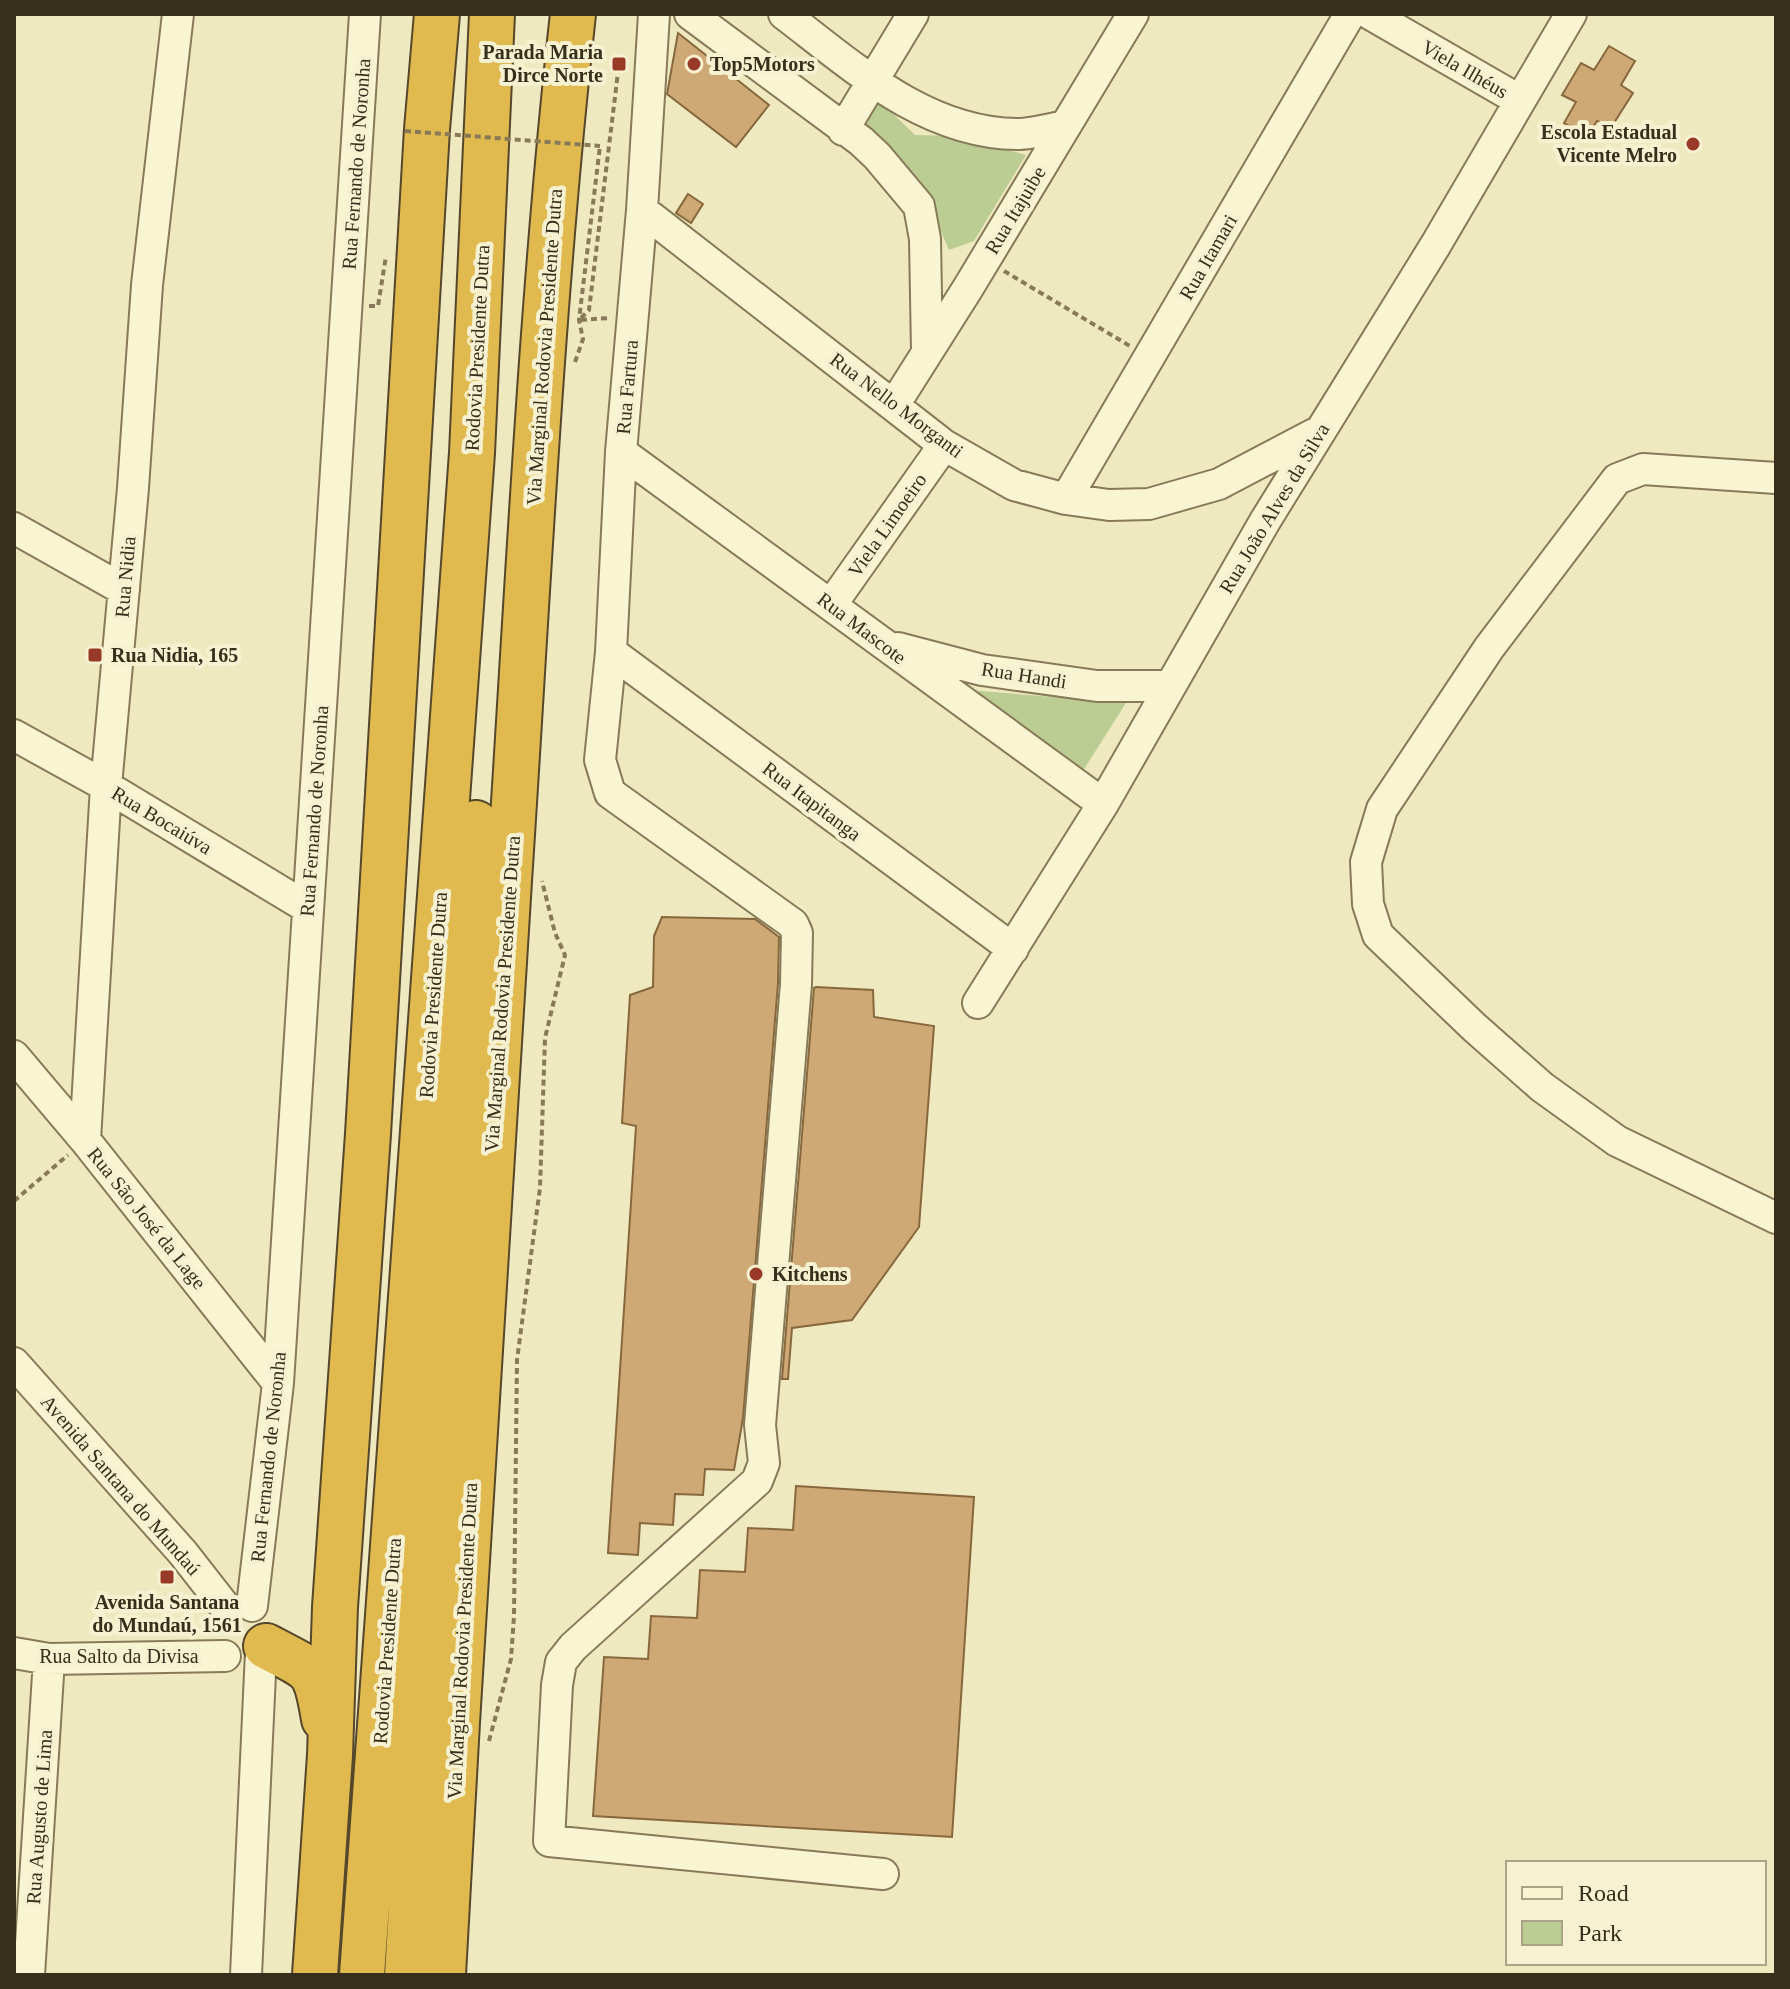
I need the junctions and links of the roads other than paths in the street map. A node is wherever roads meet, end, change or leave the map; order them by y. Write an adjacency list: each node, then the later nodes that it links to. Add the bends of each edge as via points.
1 (178, 14): 36 (street, Rua Nidia, via 147,285)
2 (365, 14): 44 (street, Rua Fernando de Noronha)
3 (437, 14): 55 (highway, via 416,130 385,402 397,656 335,1607)
4 (492, 14): 63 (highway, Rodovia Presidente Dutra, via 472,453)
5 (521, 14): 58 (highway, Rodovia Presidente Dutra, via 430,1595)
6 (573, 14): 23 (highway, Via Marginal Rodovia Presidente Dutra)
7 (601, 14): 23 (highway, via 590,110)
8 (654, 14): 22 (street, Rua Fartura)
9 (690, 14): 21 (street)
10 (784, 14): 17 (street)
11 (913, 14): 16 (street)
12 (1133, 14): 20 (street, Rua Itajuibe)
13 (1350, 14): 33 (street, Rua Itamari)
14 (1370, 14): 19 (street, Viela Ilhéus)
15 (1571, 14): 19 (street, Rua João Alves da Silva)
16 (892, 49): 17 (street); 18 (street)
17 (837, 55): 18 (street)
18 (872, 81): 20 (street, via 921,110 987,131 1018,134); 21 (street)
19 (1519, 100): 28 (street, Rua João Alves da Silva)
20 (1065, 126): 25 (street, Rua Itajuibe)
21 (843, 130): 24 (street, via 877,156 919,206)
22 (642, 210): 27 (street, Rua Nello Morganti); 30 (street, Rua Fartura)
23 (551, 244): 58 (highway, Via Marginal Rodovia Presidente Dutra, via 457,1707)
24 (924, 260): 25 (street); 26 (street)
25 (968, 288): 26 (street, Rua Itajuibe)
26 (927, 352): 27 (street, Rua Itajuibe)
27 (894, 405): 29 (street, Rua Nello Morganti)
28 (1319, 432): 31 (street, Rua Nello Morganti); 34 (street, Rua João Alves da Silva)
29 (944, 445): 33 (street, Rua Nello Morganti, via 1014,485); 37 (street, Viela Limoeiro)
30 (621, 452): 37 (street, Rua Mascote); 39 (street, Rua Fartura)
31 (1234, 477): 33 (street, Rua Nello Morganti, via 1149,504); 34 (street)
32 (1776, 478): 49 (street, via 1643,469 1617,479 1489,648 1382,809 1366,862 1368,904 1378,935 1542,1087 1617,1141)
33 (1066, 499)
34 (1265, 521): 40 (street, Rua João Alves da Silva)
35 (14, 528): 36 (street)
36 (124, 590): 42 (street, Rua Nidia)
37 (831, 605): 38 (street, Rua Mascote)
38 (880, 643): 40 (street, Rua Handi, via 982,670 1097,686); 43 (street, Rua Mascote)
39 (611, 652): 45 (street, Rua Itapitanga); 56 (street, Rua Fartura, via 600,760 610,793 793,924 796,984 760,1425 764,1463 757,1481 561,1662 549,1841)
40 (1170, 686): 43 (street, Rua João Alves da Silva)
41 (14, 735): 42 (street, Rua Bocaiúva)
42 (106, 786): 44 (street, Rua Bocaiúva); 48 (street, Rua Nidia)
43 (1103, 804): 45 (street, Rua João Alves da Silva)
44 (308, 908): 51 (street, Rua Fernando de Noronha)
45 (1013, 949): 46 (street, Rua João Alves da Silva)
46 (978, 1003)
47 (14, 1056): 48 (street, Rua São José da Lage)
48 (85, 1140): 51 (street, Rua São José da Lage)
49 (1776, 1218)
50 (14, 1363): 52 (street, Avenida Santana do Mundaú, via 183,1553)
51 (278, 1383): 52 (street, Rua Fernando de Noronha)
52 (246, 1634): 54 (street, Rua Salto da Divisa); 55 (highway, via 312,1672); 60 (street, Rua Fernando de Noronha)
53 (14, 1653): 54 (street, Rua Salto da Divisa)
54 (49, 1659): 59 (street, Rua Augusto de Lima)
55 (330, 1755): 57 (highway)
56 (883, 1874)
57 (319, 1898): 61 (highway); 62 (highway)
58 (419, 1973)
59 (29, 1975)
60 (246, 1975)
61 (295, 1975)
62 (315, 1975)
63 (362, 1975)

